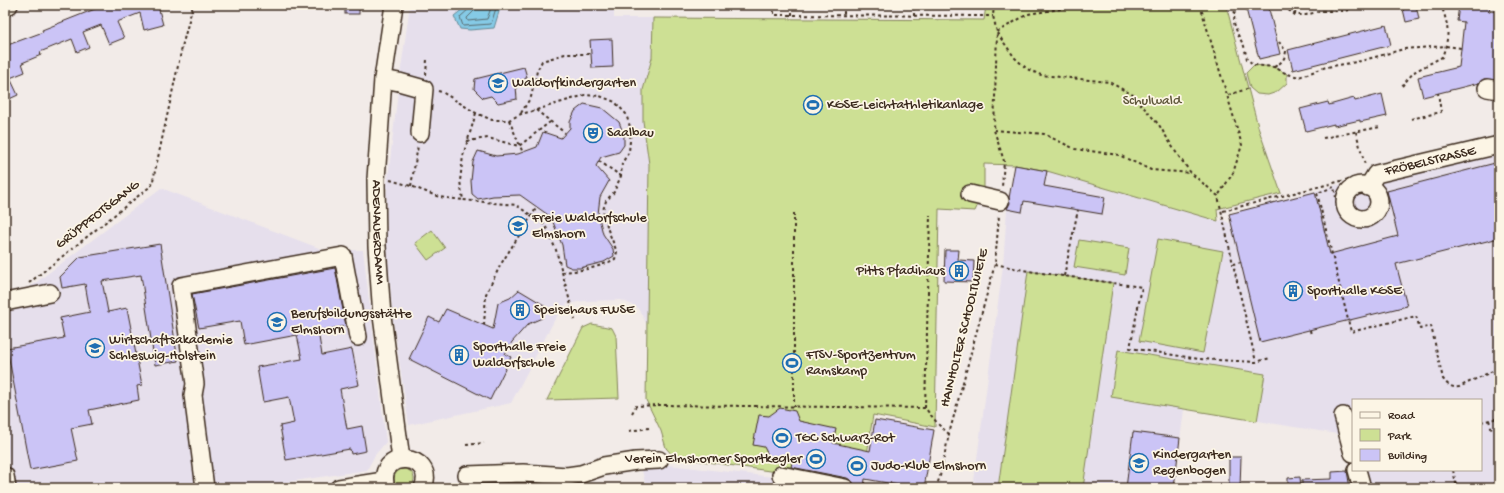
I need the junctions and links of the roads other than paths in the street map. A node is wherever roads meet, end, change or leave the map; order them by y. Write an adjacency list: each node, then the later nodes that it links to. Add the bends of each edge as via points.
1 (9, 5): 3 (street)
2 (394, 5): 4 (street, ADENAUERDAMM)
3 (5, 6)
4 (383, 79): 5 (street, via 424,89); 15 (street, ADENAUERDAMM, via 376,179 377,246 382,316)
5 (420, 133)
6 (1499, 145): 7 (street, FRÖBELSTRASSE)
7 (1372, 180)
8 (970, 194): 9 (street)
9 (1000, 201)
10 (50, 293): 11 (street)
11 (5, 302)
12 (358, 337): 23 (street, via 343,256 181,286 195,384 193,395)
13 (1343, 416): 14 (street)
14 (1352, 449)
15 (401, 459): 21 (street, via 387,469); 25 (street, via 414,461 419,465 425,476)
16 (659, 460): 18 (street, via 604,466 567,476 523,473)
17 (1357, 471): 27 (street)
18 (466, 475)
19 (781, 475): 26 (street)
20 (5, 476): 22 (street)
21 (385, 485): 24 (street)
22 (7, 488)
23 (204, 488)
24 (339, 488)
25 (422, 488)
26 (845, 488)
27 (1362, 488)

